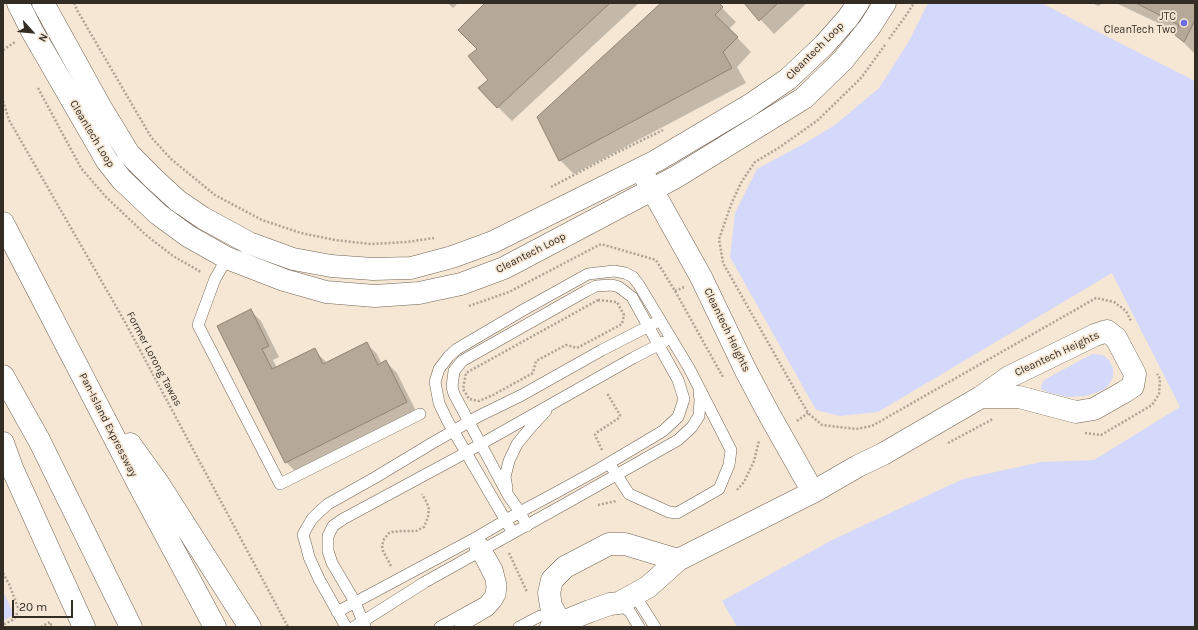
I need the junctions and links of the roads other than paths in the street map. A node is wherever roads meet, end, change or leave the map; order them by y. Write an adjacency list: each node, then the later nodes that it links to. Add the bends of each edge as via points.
1 (18, 3): 8 (main road, Cleantech Loop, via 107,161 122,180 158,214 188,236)
2 (43, 3): 5 (main road, Cleantech Loop, via 129,154 178,200 203,218 249,243 293,259 331,266 411,268 493,242)
3 (858, 3): 5 (main road, Cleantech Loop, via 824,46 788,79 750,105)
4 (885, 3): 6 (main road, Cleantech Loop, via 843,60 804,98)
5 (640, 169): 6 (main road, Cleantech Heights)
6 (653, 190): 8 (main road, Cleantech Loop, via 504,268 461,284 419,293 375,296 326,292 284,280); 26 (main road, Cleantech Heights, via 701,277 756,391)
7 (3, 223): 19 (main road, Pan-Island Expressway)
8 (227, 258): 17 (lane, via 198,325 280,484)
9 (661, 320): 10 (lane); 11 (lane); 20 (lane, via 633,277 614,271 588,274 449,356 434,382 439,403)
10 (648, 326): 12 (lane); 18 (lane); 18 (lane, via 632,297 619,287 596,286 586,291 457,366 452,386)
11 (672, 338): 12 (lane); 14 (lane)
12 (658, 346): 16 (lane); 24 (lane, via 678,380 684,399 678,417 663,432)
13 (3, 376): 41 (main road, via 39,440)
14 (698, 387): 25 (lane, via 699,416 692,427 678,440); 25 (lane, via 731,450 729,465 718,489 677,513 669,512 629,494)
15 (981, 397): 15 (main road, Cleantech Heights, via 1009,377 1107,331 1116,338 1135,374 1133,386 1124,392 1094,409 1076,412 1019,397); 26 (main road, Cleantech Heights)
16 (555, 402): 22 (lane); 27 (lane, via 517,444 505,478)
17 (420, 414)
18 (469, 422): 20 (lane); 22 (lane)
19 (107, 423): 42 (main road, Pan-Island Expressway); 43 (main road, via 128,439)
20 (453, 431): 23 (lane); 37 (lane, via 328,504 312,519 304,536 306,545 314,568)
21 (3, 444): 40 (main road)
22 (481, 444): 23 (lane); 27 (lane)
23 (466, 453): 29 (lane); 36 (lane, via 333,526 328,536 328,551 332,564)
24 (609, 463): 25 (lane); 28 (lane)
25 (616, 475): 30 (lane)
26 (813, 492): 34 (main road, Cleantech Heights)
27 (508, 495): 28 (lane)
28 (520, 512): 29 (lane); 30 (lane)
29 (506, 520): 31 (lane); 32 (lane)
30 (527, 526): 31 (lane)
31 (514, 533): 33 (lane)
32 (475, 538): 33 (lane); 36 (lane)
33 (482, 551): 39 (lane, via 425,582); 45 (lane, via 491,579 491,594 485,602); 46 (lane, via 498,573 500,595 489,610)
34 (678, 560): 35 (main road, Cleantech Heights, via 648,587); 38 (main road, via 625,544 609,544 565,567 552,580 549,594)
35 (627, 599): 38 (main road, Cleantech Heights, via 590,611); 48 (lane, via 630,612); 49 (lane)
36 (355, 602): 37 (lane); 39 (lane)
37 (337, 612): 44 (lane)
38 (551, 618): 47 (lane)
39 (360, 625)
40 (84, 627)
41 (131, 627)
42 (215, 627)
43 (250, 627)
44 (346, 627)
45 (440, 627)
46 (460, 627)
47 (519, 627)
48 (639, 627)
49 (655, 627)

